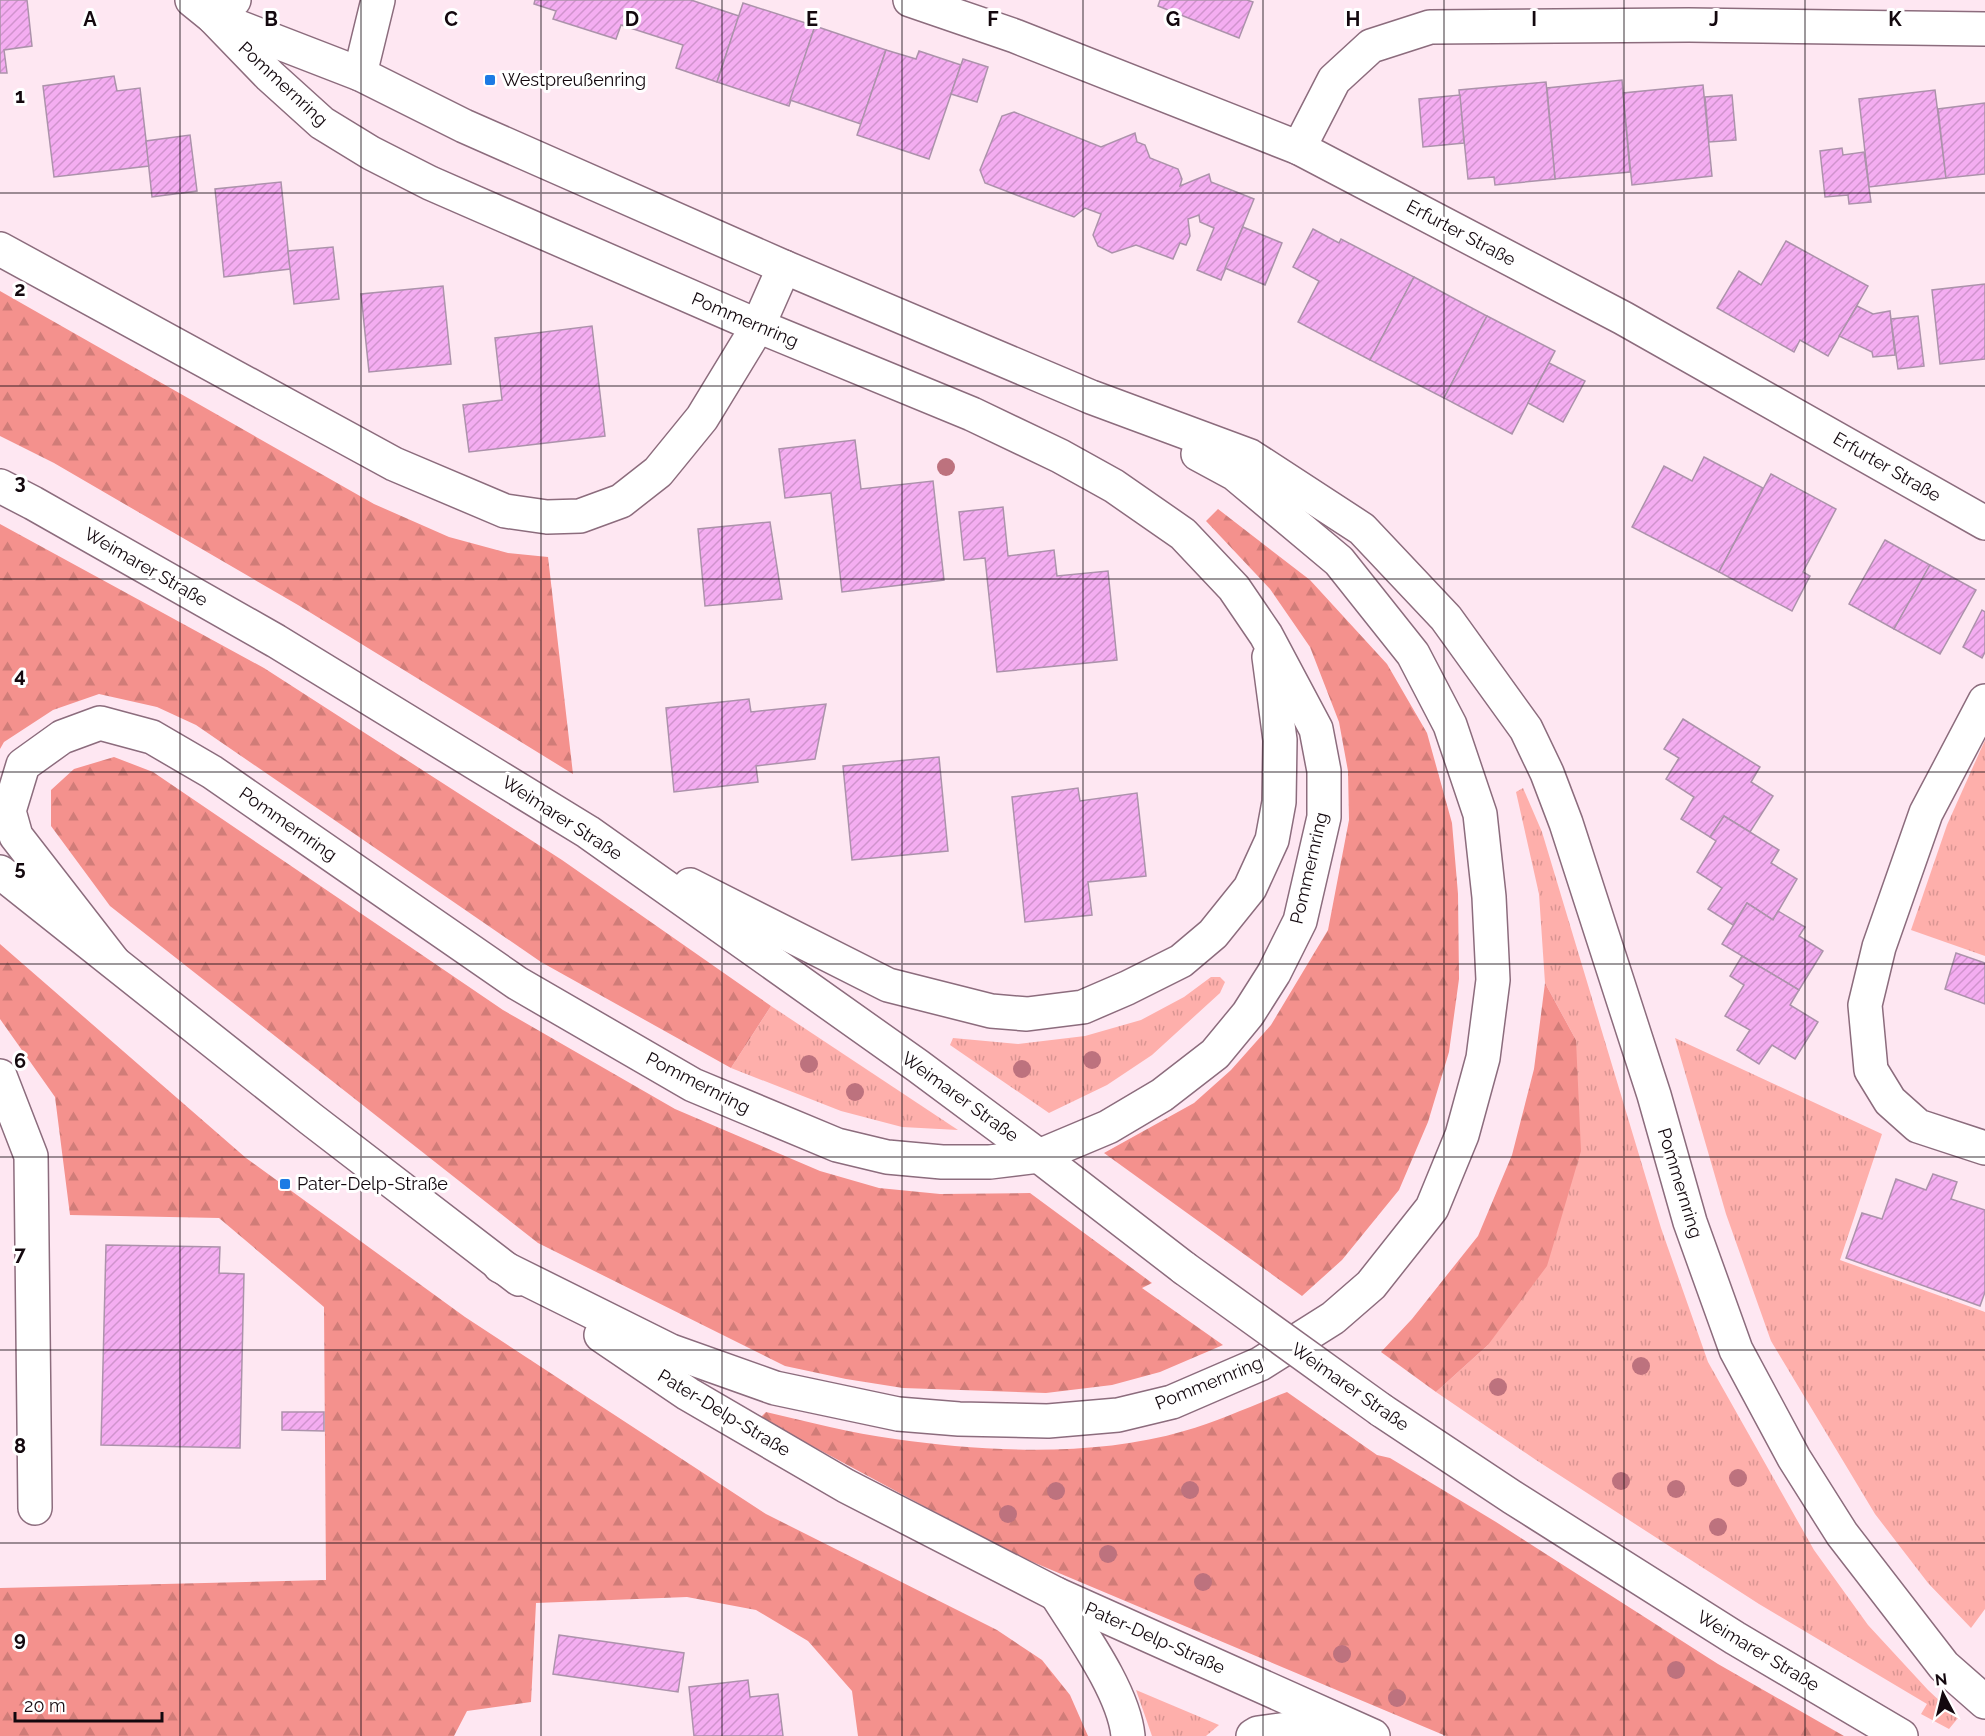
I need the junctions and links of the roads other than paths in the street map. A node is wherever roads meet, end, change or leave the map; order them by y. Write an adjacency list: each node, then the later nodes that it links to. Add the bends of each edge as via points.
1 (378, 0): 5 (street)
2 (910, 0): 6 (street, Erfurter Straße, via 1015,36)
3 (213, 6): 5 (street, Pommernring); 9 (street, Pommernring, via 270,76 321,123 371,153 430,183)
4 (1985, 29): 6 (street, via 1430,27 1371,46 1334,80)
5 (360, 74): 8 (street, Pommernring, via 474,131)
6 (1299, 148): 12 (street, Erfurter Straße, via 1623,318)
7 (0, 249): 9 (street, via 394,464 505,511 547,517 580,516 621,501 658,472 702,418)
8 (783, 267): 9 (street); 10 (street, Pommernring)
9 (758, 326): 13 (street, Pommernring, via 972,414 1114,486 1183,534 1234,588)
10 (1091, 397): 21 (street, Pommernring, via 1235,474 1339,561 1413,654 1450,725 1480,814 1492,980 1483,1059 1462,1136 1432,1208 1371,1285 1333,1318 1260,1364 1172,1402 1118,1415 1048,1421 898,1414 775,1388 671,1351); 24 (street, Pommernring, via 1250,456 1362,530 1446,618 1526,729 1566,823 1654,1095 1690,1222 1736,1350 1794,1458 1842,1534 1944,1666)
11 (0, 486): 15 (street, Weimarer Straße, via 276,641)
12 (1985, 523)
13 (1266, 635): 15 (street, Pommernring, via 1280,740 1279,802 1272,840 1250,888 1214,934 1181,961 1083,1007 1027,1014 991,1011 888,985); 20 (street, Pommernring, via 1316,729 1324,771 1324,817 1300,921 1248,1014 1215,1054 1162,1095 1108,1127)
14 (1985, 700): 19 (street, via 1926,813 1879,947 1865,1005 1871,1070 1890,1101 1918,1126)
15 (588, 832): 20 (street, Weimarer Straße)
16 (0, 872): 17 (street, Pater-Delp-Straße)
17 (113, 961): 20 (street, Pommernring, via 16,836 9,811 23,765 62,737 100,723 152,737 212,772 518,983 693,1085 837,1145 887,1157 990,1162); 21 (street, Pater-Delp-Straße)
18 (0, 1076): 22 (street, via 32,1156)
19 (1985, 1148)
20 (1039, 1156): 29 (street, Weimarer Straße, bridge, via 1184,1268 1381,1410 1735,1638)
21 (500, 1266): 23 (street, Pater-Delp-Straße, via 688,1394 846,1486)
22 (35, 1508)
23 (1056, 1594): 25 (street, Pater-Delp-Straße); 26 (street, via 1102,1668 1127,1720)
24 (1985, 1702)
25 (1340, 1722): 27 (street); 28 (street, Pater-Delp-Straße)
26 (1128, 1736)
27 (1253, 1736)
28 (1373, 1736)
29 (1901, 1736)

